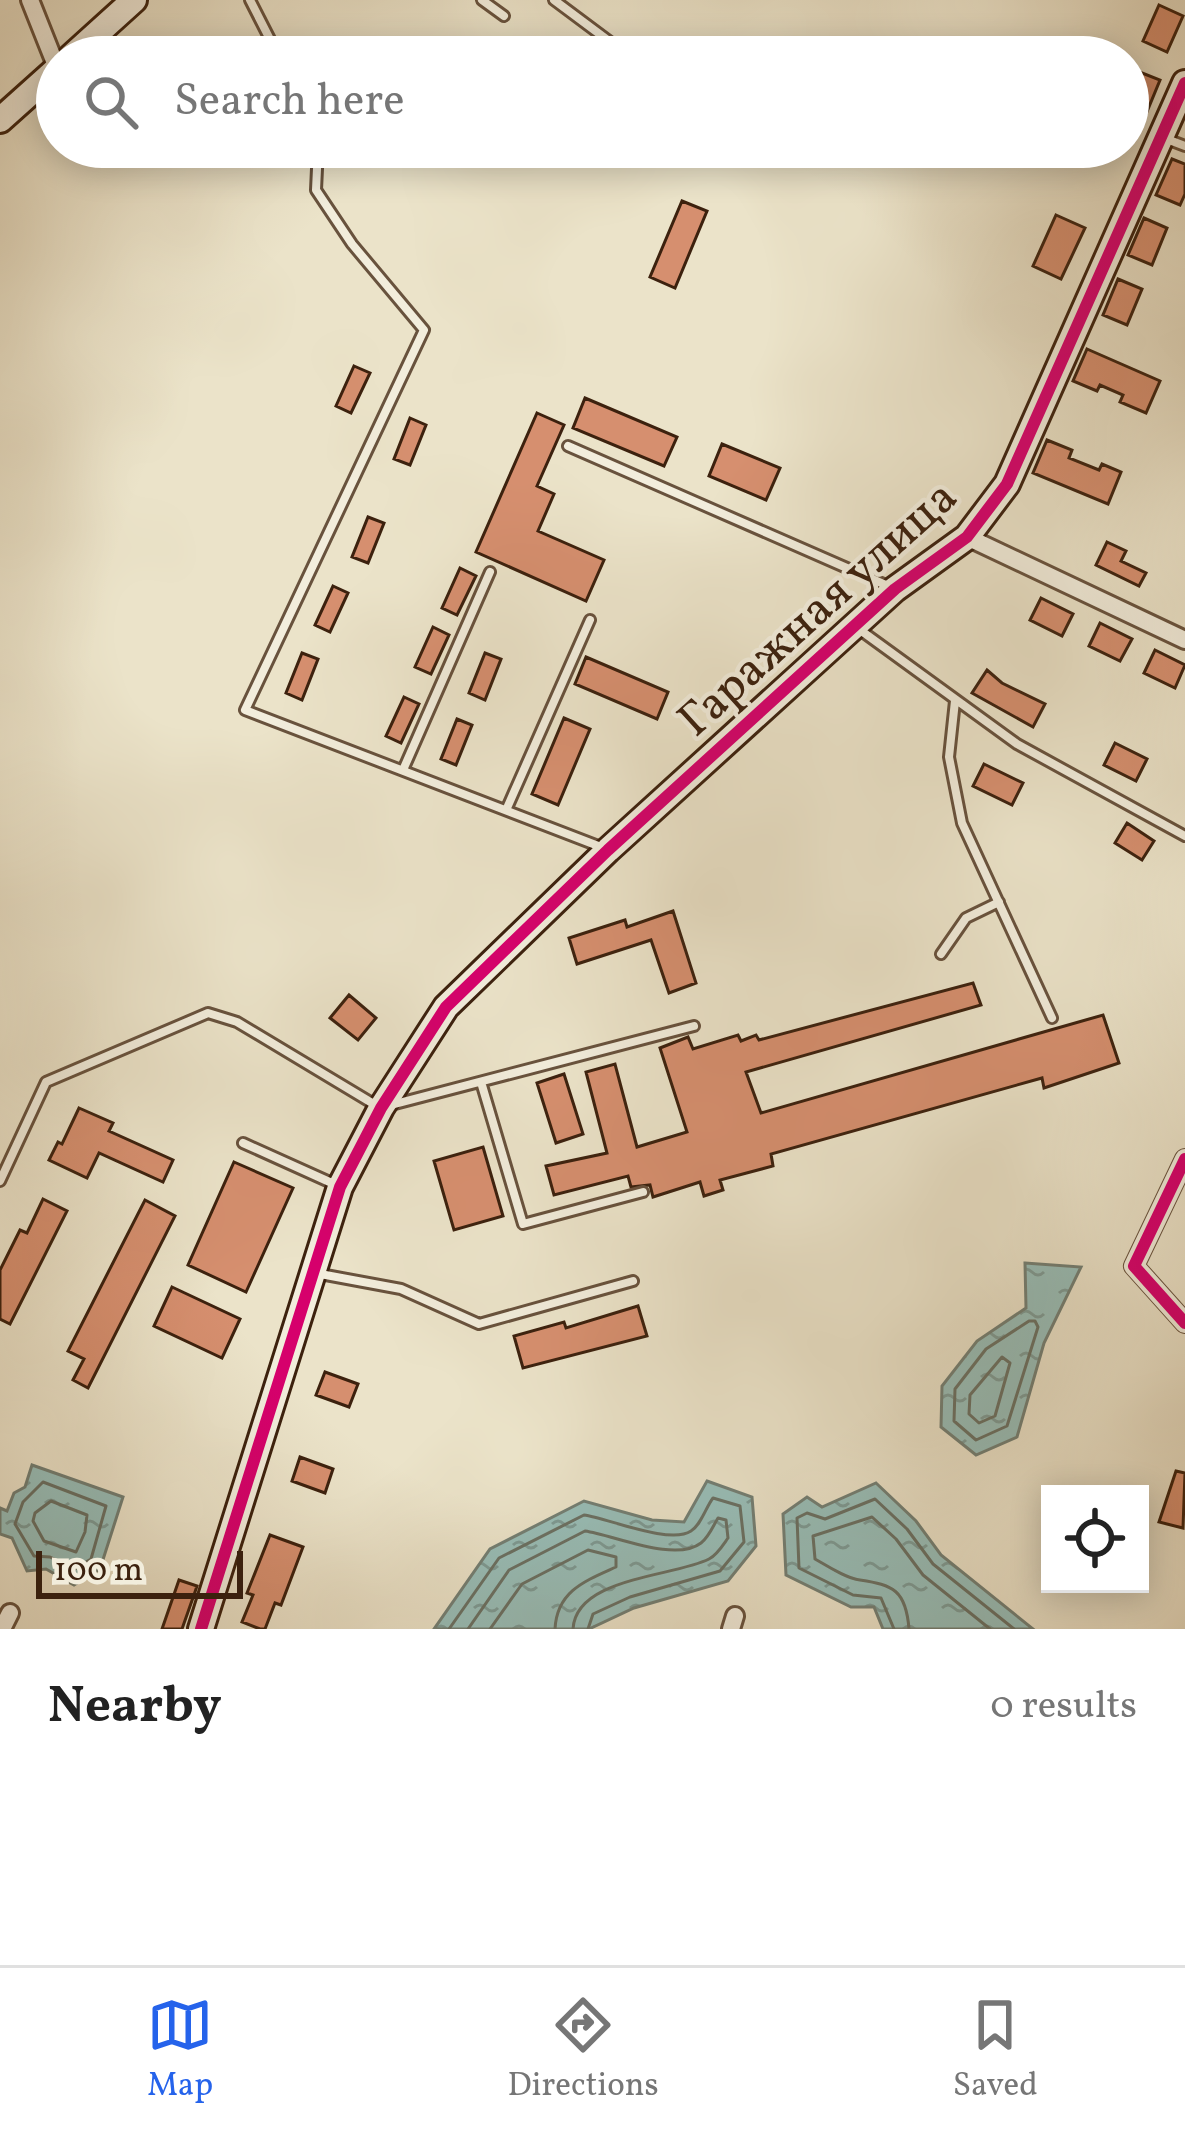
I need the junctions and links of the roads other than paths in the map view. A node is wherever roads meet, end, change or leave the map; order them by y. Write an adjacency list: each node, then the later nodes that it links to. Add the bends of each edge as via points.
1 (30, 0): 7 (street)
2 (134, 0): 8 (street)
3 (250, 0): 9 (lane)
4 (482, 0): 6 (lane)
5 (554, 0): 10 (lane)
6 (504, 16)
7 (44, 36)
8 (94, 36)
9 (268, 36)
10 (606, 36)
11 (1185, 82): 14 (street, Гаражная улица)
12 (36, 88): 13 (street)
13 (0, 120)
14 (1173, 141): 17 (street, Гаражная улица, via 1007,484)
15 (318, 168): 24 (lane, via 316,190 424,330 245,710)
16 (568, 446): 19 (lane)
17 (967, 537): 19 (street, Гаражная улица); 22 (street)
18 (490, 572): 24 (lane)
19 (895, 590): 21 (street, Гаражная улица)
20 (590, 620): 25 (lane)
21 (855, 626): 23 (lane); 27 (street, Гаражная улица)
22 (1185, 640)
23 (955, 700): 26 (lane, via 1017,744); 28 (lane, via 949,757 962,823)
24 (403, 770): 25 (lane)
25 (507, 808): 27 (lane)
26 (1185, 836)
27 (608, 850): 33 (street, Гаражная улица, via 446,1007)
28 (999, 902): 29 (lane, via 966,918); 30 (lane)
29 (941, 954)
30 (1052, 1018)
31 (694, 1026): 32 (lane)
32 (481, 1082): 33 (lane); 38 (lane, via 523,1224)
33 (381, 1108): 36 (lane, via 238,1022 208,1013 46,1082); 37 (street, Гаражная улица)
34 (243, 1143): 37 (lane)
35 (1185, 1159): 41 (street, via 1134,1266)
36 (0, 1181)
37 (340, 1187): 39 (street, Гаражная улица)
38 (643, 1192)
39 (314, 1273): 40 (lane, via 400,1289 479,1324); 42 (street, Гаражная улица)
40 (633, 1281)
41 (1185, 1323)
42 (202, 1629)

